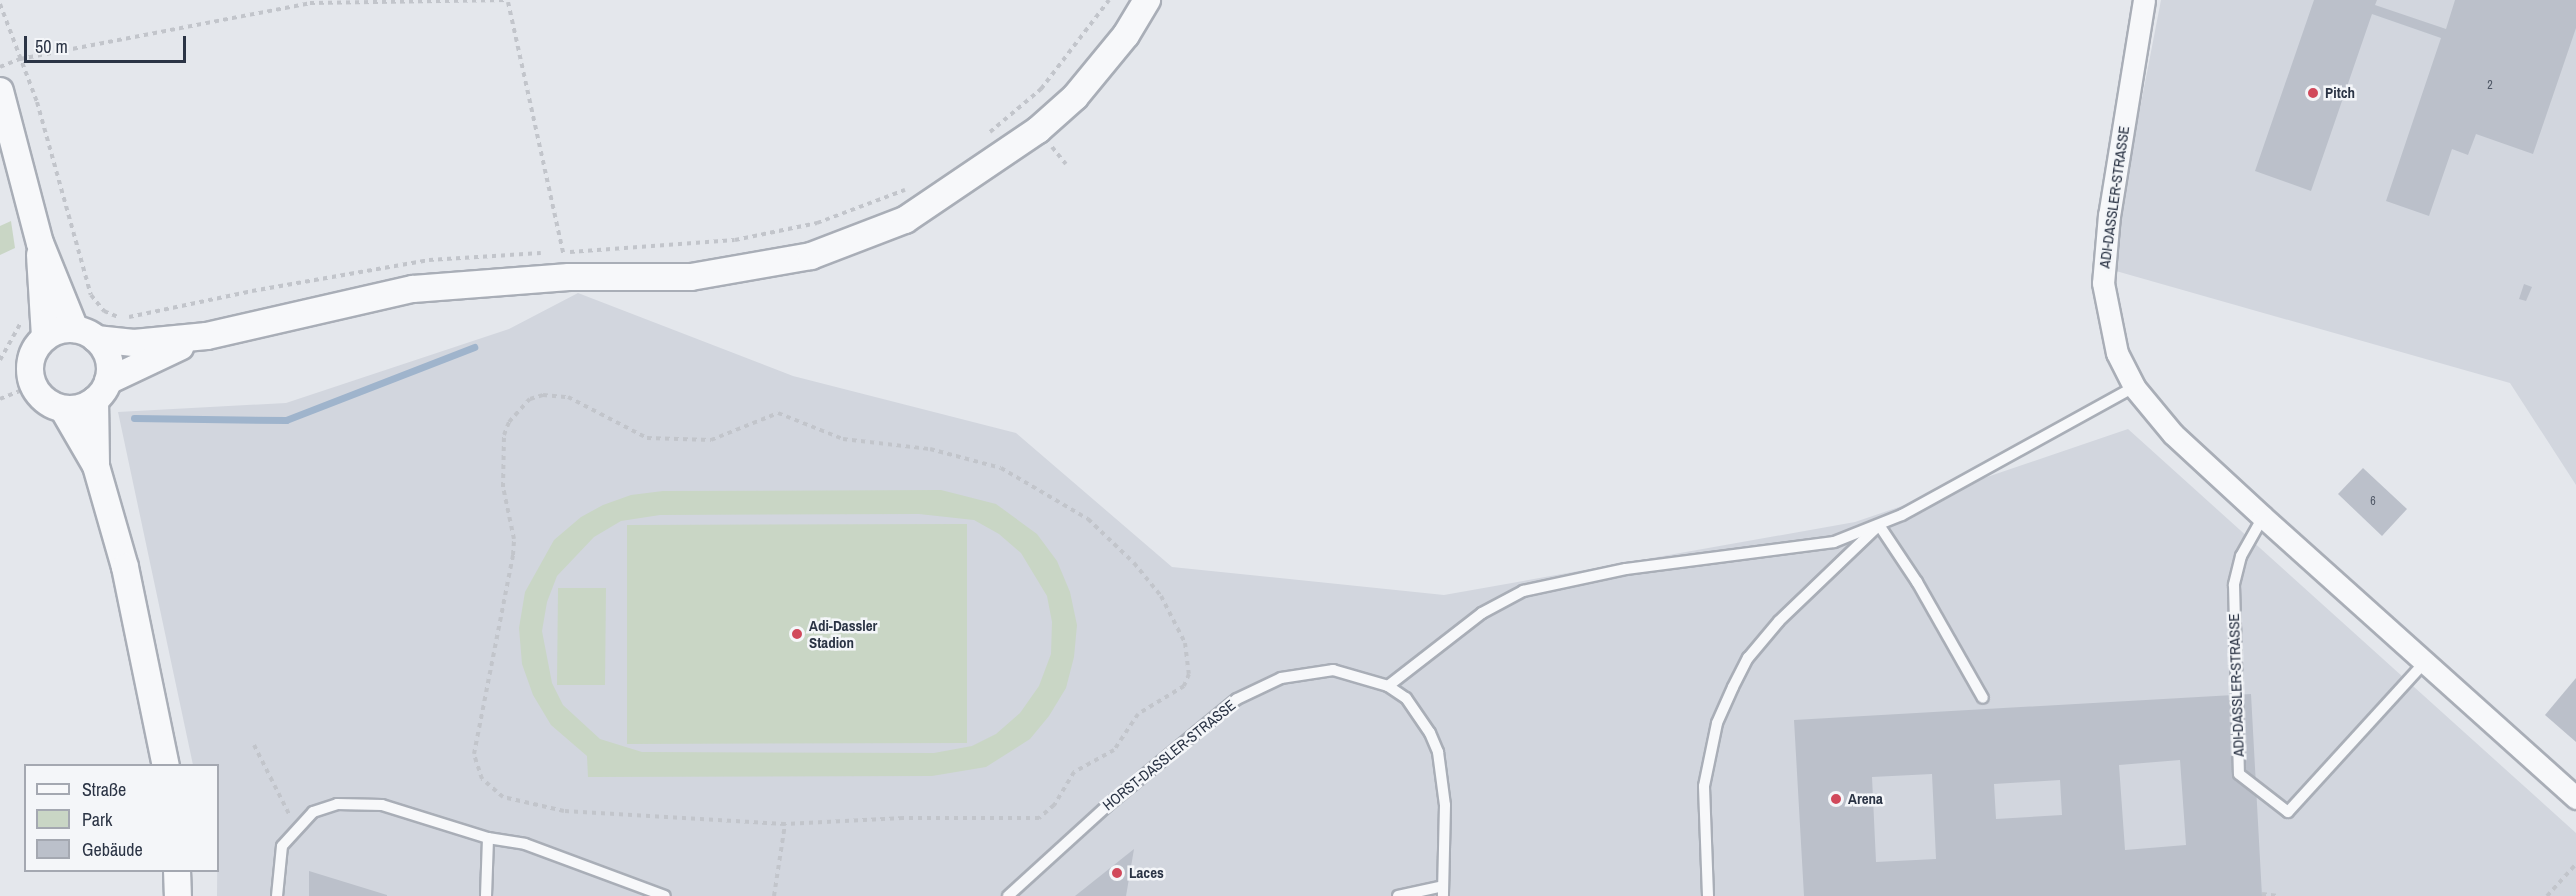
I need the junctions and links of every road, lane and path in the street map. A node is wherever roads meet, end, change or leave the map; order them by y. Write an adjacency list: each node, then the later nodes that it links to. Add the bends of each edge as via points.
1 (1109, 0): 9 (path, via 1041,89)
2 (1147, 0): 13 (street, via 1126,35 1075,97 1001,158 906,220 811,256 691,277)
3 (2144, 0): 20 (street, ADI-DASSLER-STRASSE, via 2109,215 2103,283 2117,353)
4 (508, 1): 6 (path, via 310,3); 12 (path)
5 (0, 4): 6 (path)
6 (20, 59): 7 (path); 14 (path, via 37,102 91,295 104,311)
7 (0, 67)
8 (0, 91): 11 (street)
9 (988, 134)
10 (913, 187): 12 (path, via 817,223 735,240)
11 (40, 243): 15 (street); 17 (street)
12 (563, 252): 13 (path); 14 (path, via 429,260)
13 (569, 277): 16 (street, via 413,289)
14 (132, 317): 18 (path)
15 (85, 334): 17 (street); 18 (street); 21 (street, via 108,359)
16 (207, 336): 18 (street); 21 (street, via 140,363)
17 (45, 338): 19 (street, via 31,360)
18 (134, 344)
19 (33, 386): 22 (path); 23 (street, via 40,397)
20 (2134, 387): 25 (street, ADI-DASSLER-STRASSE, via 2173,434); 26 (lane)
21 (102, 391): 23 (street, via 75,409); 24 (street)
22 (0, 399)
23 (63, 409): 24 (street)
24 (96, 466): 31 (street, via 125,567)
25 (2263, 517): 27 (street, ADI-DASSLER-STRASSE); 27 (lane, ADI-DASSLER-STRASSE, via 2241,556 2234,585 2239,774 2288,812)
26 (1879, 525): 28 (lane, via 1834,542 1626,569 1523,591 1482,613); 29 (lane, via 1917,582); 47 (lane, via 1773,627 1748,658 1733,687 1717,723 1704,786)
27 (2425, 662): 32 (street, ADI-DASSLER-STRASSE)
28 (1388, 686): 38 (lane, HORST-DASSLER-STRASSE, via 1419,713 1438,752 1446,827); 45 (lane, HORST-DASSLER-STRASSE, via 1333,670 1281,678 1237,699 1107,806)
29 (1983, 698)
30 (254, 746): 34 (path)
31 (166, 764)
32 (2576, 798)
33 (785, 824): 33 (path, via 903,818 1039,818 1054,806 1074,772 1114,750 1138,714 1184,686 1189,657 1161,596 1134,563 1088,519 1045,491 975,459 930,449 885,447 843,439 777,413 711,440 647,438 568,397 543,395 530,399 509,422 504,435 503,486 514,539 513,555 474,754 482,779 503,797 564,811); 44 (path)
34 (295, 828): 35 (lane, via 313,812 337,804 382,805); 41 (lane, via 282,846)
35 (488, 838): 42 (lane); 43 (lane, via 525,844)
36 (2576, 864): 49 (path)
37 (177, 872): 40 (street)
38 (1443, 891): 46 (lane, HORST-DASSLER-STRASSE)
39 (2262, 894): 48 (path)
40 (178, 896)
41 (277, 896)
42 (486, 896)
43 (665, 896)
44 (774, 896)
45 (1008, 896)
46 (1398, 896)
47 (1708, 896)
48 (2279, 896)
49 (2547, 896)

